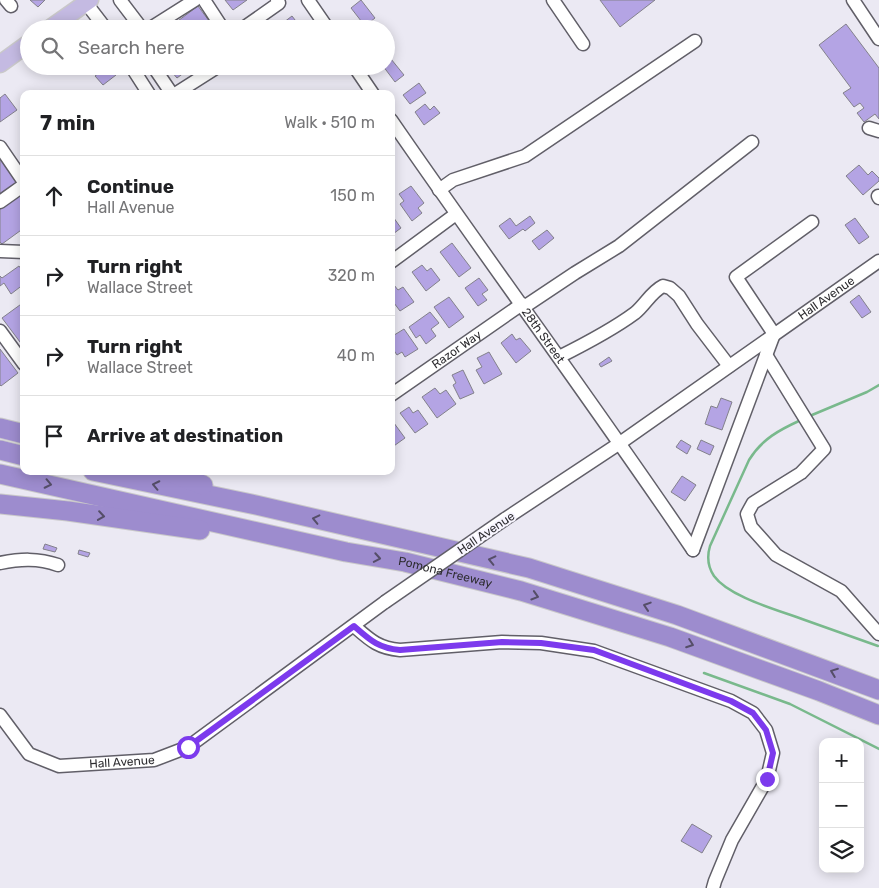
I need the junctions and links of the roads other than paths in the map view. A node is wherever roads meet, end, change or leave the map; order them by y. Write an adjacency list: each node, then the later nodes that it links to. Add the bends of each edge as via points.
1 (120, 0): 11 (street)
2 (195, 0): 12 (street)
3 (204, 0): 13 (street)
4 (277, 0): 14 (street, via 279,3)
5 (308, 0): 15 (street)
6 (554, 0): 18 (street)
7 (853, 0): 16 (street)
8 (88, 2): 9 (main road); 10 (street)
9 (62, 20)
10 (100, 20)
11 (135, 20)
12 (163, 20)
13 (217, 20)
14 (254, 20)
15 (322, 20)
16 (879, 40)
17 (695, 41): 34 (street, via 525,156 453,180)
18 (583, 44)
19 (20, 50): 20 (main road)
20 (0, 64)
21 (137, 75): 25 (street)
22 (159, 75): 26 (street)
23 (204, 75): 27 (street)
24 (360, 75): 28 (street)
25 (146, 90)
26 (170, 90)
27 (180, 90)
28 (370, 90)
29 (395, 126): 34 (street, 28th Street)
30 (752, 142): 42 (street, Razor Way, via 619,246)
31 (0, 147): 32 (street)
32 (20, 177)
33 (20, 186): 35 (street)
34 (439, 190): 36 (street, 28th Street)
35 (0, 202)
36 (456, 214): 40 (street); 42 (street, 28th Street)
37 (812, 222): 44 (street, via 736,277)
38 (0, 251): 39 (street)
39 (20, 252)
40 (395, 259)
41 (879, 261): 44 (street, Hall Avenue)
42 (523, 306): 46 (street, 28th Street); 49 (street, Razor Way)
43 (0, 331): 47 (street)
44 (774, 334): 45 (street); 48 (street, Hall Avenue)
45 (766, 355): 52 (street, 28th Street, via 693,550); 64 (street, via 824,449 801,473 753,503 748,514 751,527 776,555 841,591)
46 (559, 357): 48 (street, via 636,312 655,289 663,286 679,296); 52 (street, 28th Street)
47 (20, 358)
48 (729, 366): 52 (street, Hall Avenue)
49 (395, 392)
50 (0, 428): 51 (highway)
51 (20, 433)
52 (620, 443): 63 (street, Hall Avenue, bridge)
53 (0, 450): 54 (highway)
54 (20, 455)
55 (0, 474): 60 (highway, Pomona Freeway, one-way to 60)
56 (112, 475): 59 (highway, Pomona Freeway, one-way to 56)
57 (177, 475): 59 (highway)
58 (0, 504): 60 (highway, one-way to 60, via 78,512)
59 (256, 505): 65 (highway, Pomona Freeway, one-way to 59, via 677,615 530,568)
60 (346, 552): 66 (highway, Pomona Freeway, one-way to 66, via 405,562 521,592 661,634)
61 (0, 563): 62 (street, via 44,560)
62 (58, 565)
63 (354, 626): 67 (street, Hall Avenue, via 188,747 154,760 59,766 29,754); 68 (street, via 371,642 386,649 502,642 594,650 731,701 753,713 766,730 773,753 767,779 732,840)
64 (879, 634)
65 (879, 690)
66 (879, 714)
67 (0, 715)
68 (713, 888)

